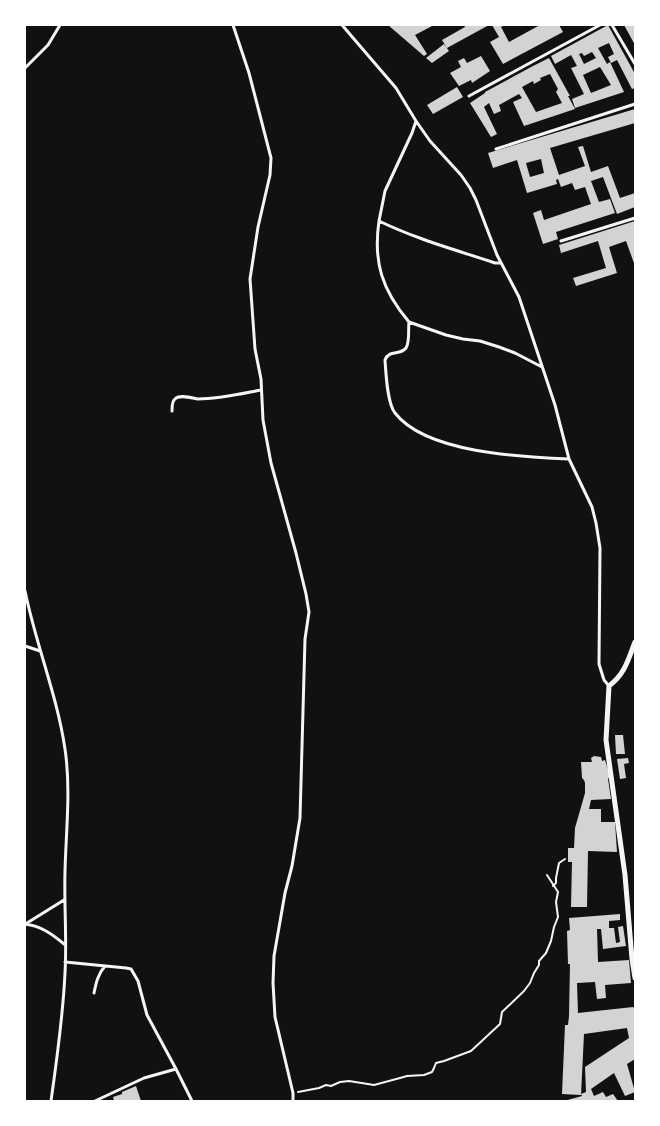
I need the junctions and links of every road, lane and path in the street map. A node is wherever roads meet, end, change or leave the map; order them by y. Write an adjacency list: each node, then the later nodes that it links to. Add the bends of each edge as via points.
1 (60, 25): 7 (lane, via 48,45)
2 (233, 25): 18 (lane, via 249,73 270,158 270,175 250,280)
3 (342, 25): 10 (lane, via 396,88)
4 (600, 25): 8 (lane)
5 (612, 25): 6 (lane)
6 (635, 64)
7 (25, 68)
8 (469, 96)
9 (635, 104): 11 (lane)
10 (416, 121): 13 (lane, via 385,191); 15 (lane, via 470,188)
11 (496, 149)
12 (635, 218): 14 (lane)
13 (379, 221): 15 (lane, via 442,246); 16 (lane, via 376,239 379,270 390,297)
14 (561, 241)
15 (500, 263): 17 (lane, via 519,297)
16 (409, 322): 17 (lane, via 499,347); 20 (lane, via 406,348 385,358 392,408 406,424 430,438 463,447 502,455)
17 (542, 367): 20 (lane)
18 (261, 390): 19 (lane, via 209,399 176,398); 37 (lane, via 271,464 309,612 305,639 300,818 274,956 276,1018)
19 (172, 411)
20 (569, 459): 25 (lane, via 592,507 596,523 600,548 599,664)
21 (25, 592): 24 (lane)
22 (635, 642): 25 (street, via 618,679)
23 (25, 646): 24 (lane)
24 (41, 651): 29 (lane, via 65,751 68,793)
25 (609, 686): 34 (street, via 606,740 624,866)
26 (565, 860): 28 (path, via 559,863)
27 (547, 875): 28 (path)
28 (553, 886): 37 (path, via 558,892 558,917 549,947 530,983 502,1012 500,1024 471,1051 436,1062 432,1072 424,1074 374,1085 340,1082)
29 (64, 899): 30 (lane); 31 (lane)
30 (26, 924): 31 (lane, via 40,927)
31 (65, 944): 32 (lane)
32 (65, 962): 33 (lane); 38 (lane)
33 (106, 966): 35 (lane, via 96,982); 36 (lane, via 132,969 147,1015)
34 (635, 978)
35 (94, 993)
36 (176, 1069): 39 (lane, via 144,1078); 40 (lane)
37 (294, 1093): 41 (lane)
38 (51, 1101)
39 (95, 1101)
40 (192, 1101)
41 (293, 1101)

